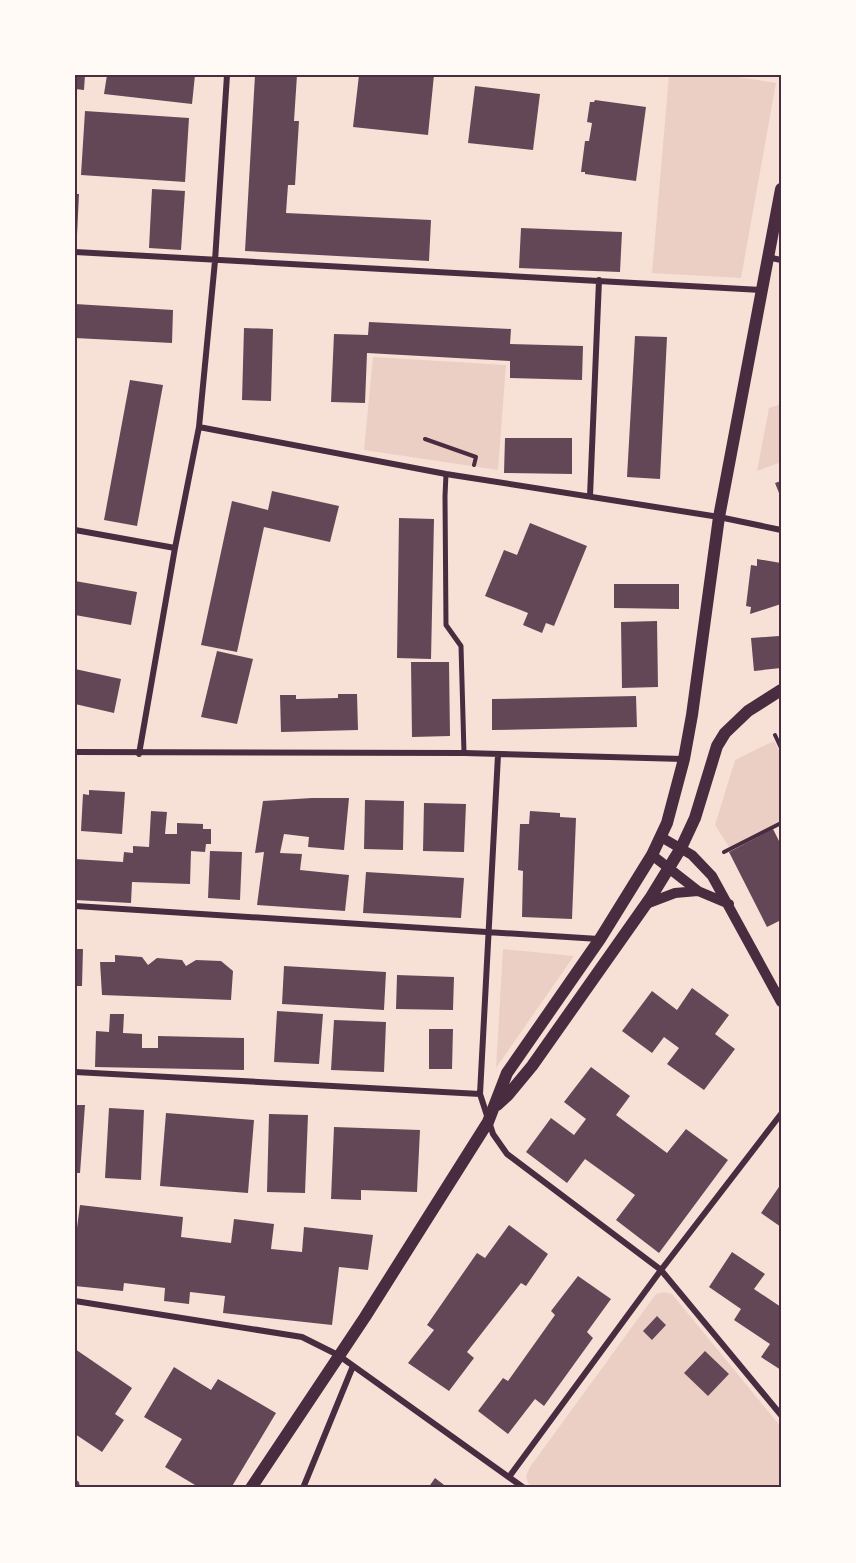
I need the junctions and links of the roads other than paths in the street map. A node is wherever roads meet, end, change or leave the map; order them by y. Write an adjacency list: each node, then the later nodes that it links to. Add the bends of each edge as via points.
1 (226, 75): 6 (street)
2 (781, 189): 4 (main road)
3 (75, 252): 6 (street)
4 (768, 257): 5 (street); 8 (main road)
5 (781, 260)
6 (215, 261): 7 (street); 9 (street)
7 (599, 280): 8 (street); 11 (street)
8 (761, 290): 12 (main road)
9 (199, 428): 10 (street); 15 (street)
10 (446, 474): 11 (street); 18 (street, via 446,625 461,646)
11 (590, 496): 12 (street)
12 (718, 517): 14 (street); 21 (main road)
13 (75, 530): 15 (street)
14 (781, 530)
15 (175, 548): 19 (street)
16 (781, 690): 23 (main road, via 748,711 725,733)
17 (75, 752): 19 (street)
18 (464, 753): 19 (street); 20 (street)
19 (139, 754)
20 (498, 755): 21 (street); 30 (street)
21 (684, 759): 22 (main road)
22 (661, 837): 23 (street); 24 (main road)
23 (681, 848): 25 (main road); 28 (street, via 712,876)
24 (652, 855): 25 (street); 31 (main road)
25 (669, 868): 26 (street); 27 (main road)
26 (698, 891): 27 (street, via 666,895); 28 (street)
27 (646, 904): 35 (main road, via 532,1066)
28 (729, 904): 32 (street)
29 (75, 906): 30 (street)
30 (490, 931): 31 (street); 34 (street)
31 (600, 939): 35 (main road, via 517,1057)
32 (781, 1002)
33 (75, 1072): 34 (street)
34 (480, 1094): 37 (street)
35 (497, 1105): 37 (main road)
36 (781, 1114): 38 (street)
37 (488, 1122): 38 (street, via 507,1154); 40 (main road)
38 (661, 1270): 42 (street); 43 (street)
39 (75, 1301): 40 (street, via 302,1338)
40 (338, 1355): 41 (street); 44 (main road)
41 (353, 1366): 43 (street); 45 (street)
42 (781, 1415)
43 (509, 1477): 46 (street)
44 (251, 1488)
45 (303, 1488)
46 (524, 1488)

